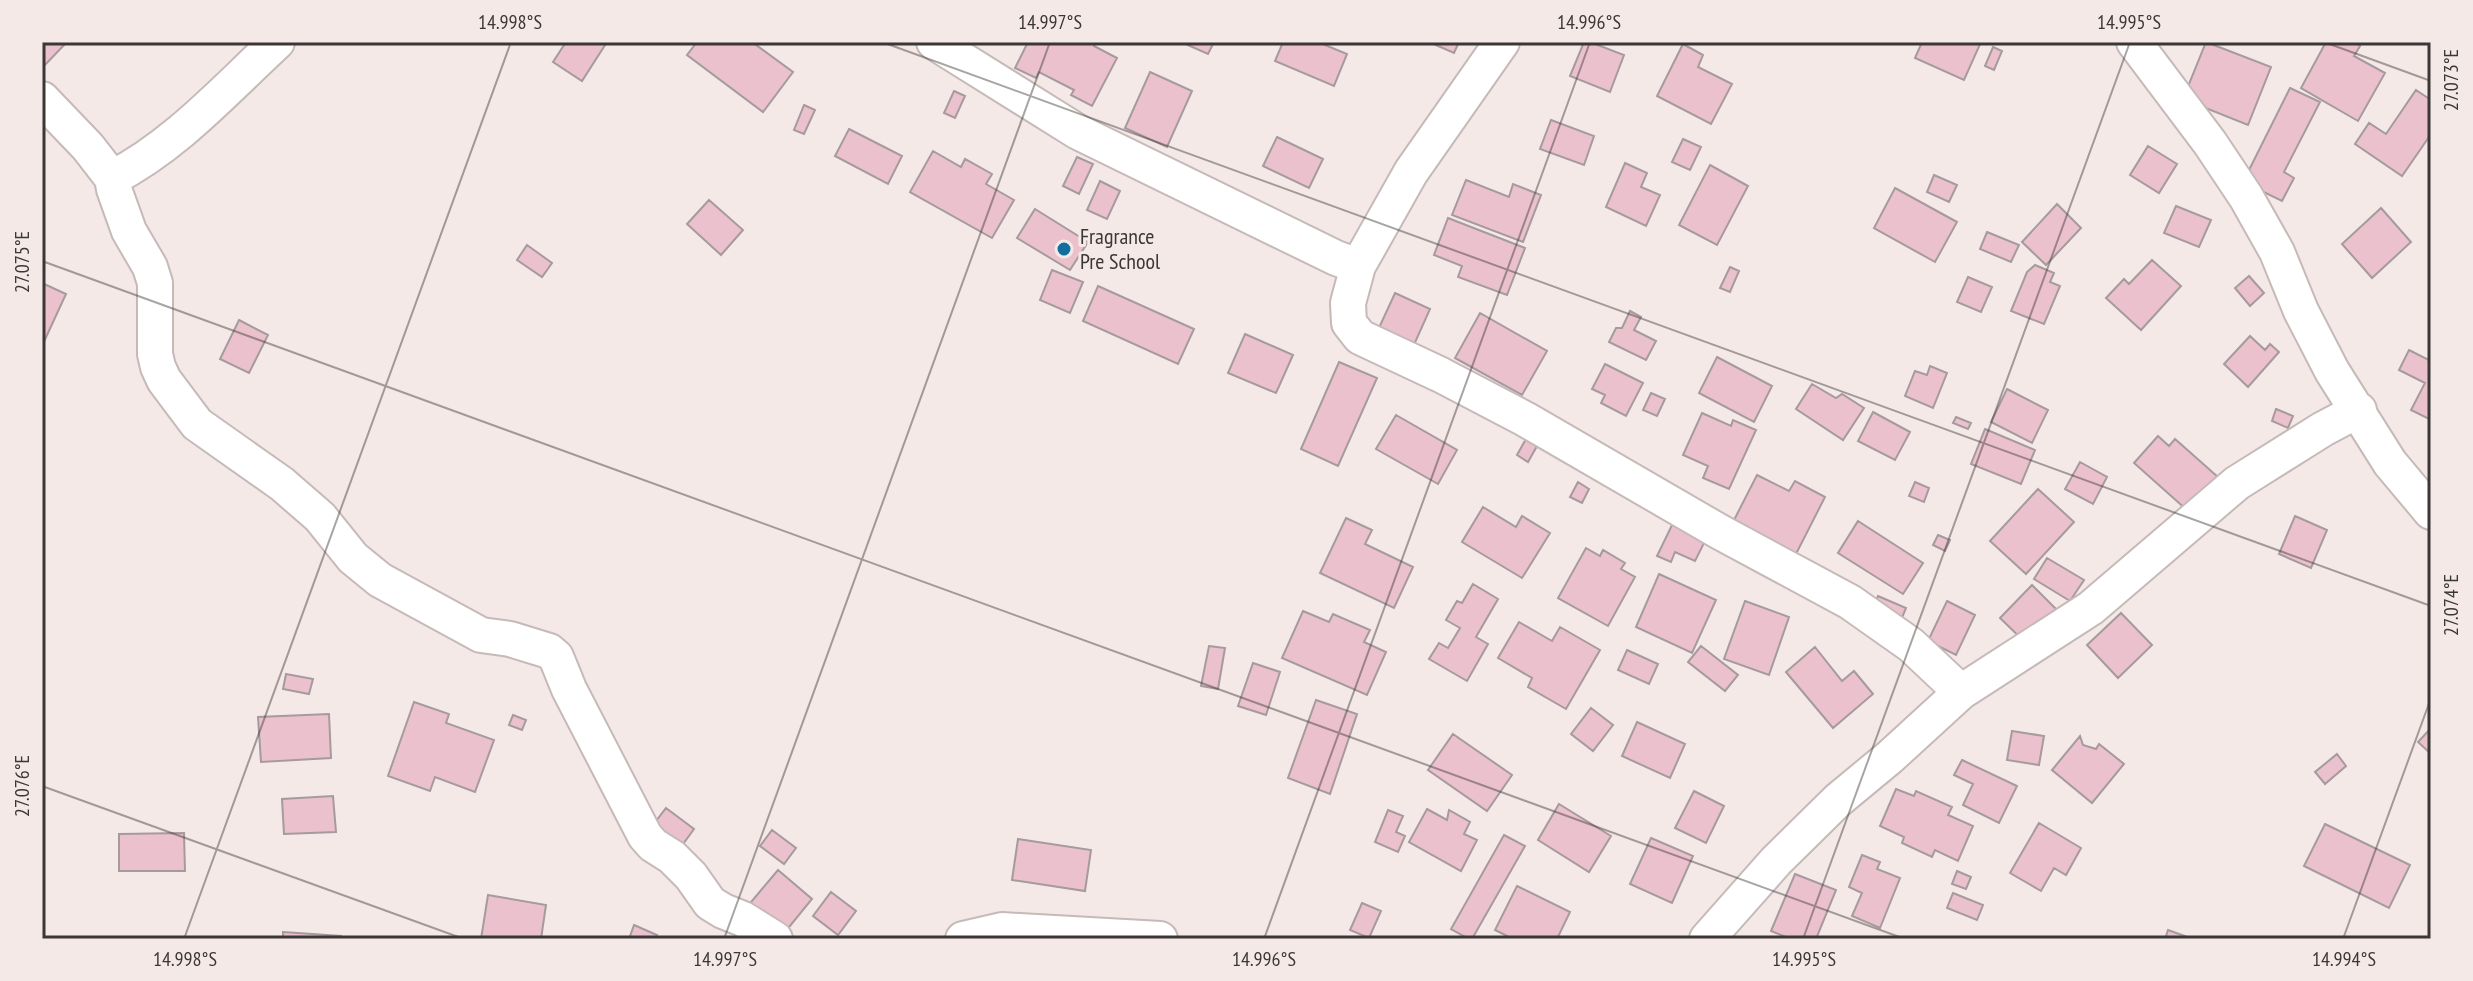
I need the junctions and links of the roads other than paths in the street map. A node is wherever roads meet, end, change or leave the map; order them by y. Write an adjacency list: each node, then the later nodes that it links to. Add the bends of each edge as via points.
1 (277, 42): 6 (street, via 171,139)
2 (934, 42): 7 (street, via 1078,132)
3 (1502, 42): 7 (street, via 1411,172)
4 (2134, 42): 8 (street, via 2246,197 2326,359)
5 (42, 99): 6 (street)
6 (112, 178): 11 (street, via 129,231 155,283 158,367 197,424 282,484 380,580 481,635 510,639 556,657 645,836 691,876 710,903)
7 (1358, 266): 10 (street, via 1348,303 1349,323 1360,337 1525,419 1850,602 1911,645)
8 (2359, 410): 9 (street, via 2390,463); 10 (street, via 2237,483 2091,608)
9 (2431, 512)
10 (1961, 692): 14 (street, via 1838,800)
11 (775, 939)
12 (963, 939): 13 (street, via 1002,930)
13 (1160, 939)
14 (1707, 939)

